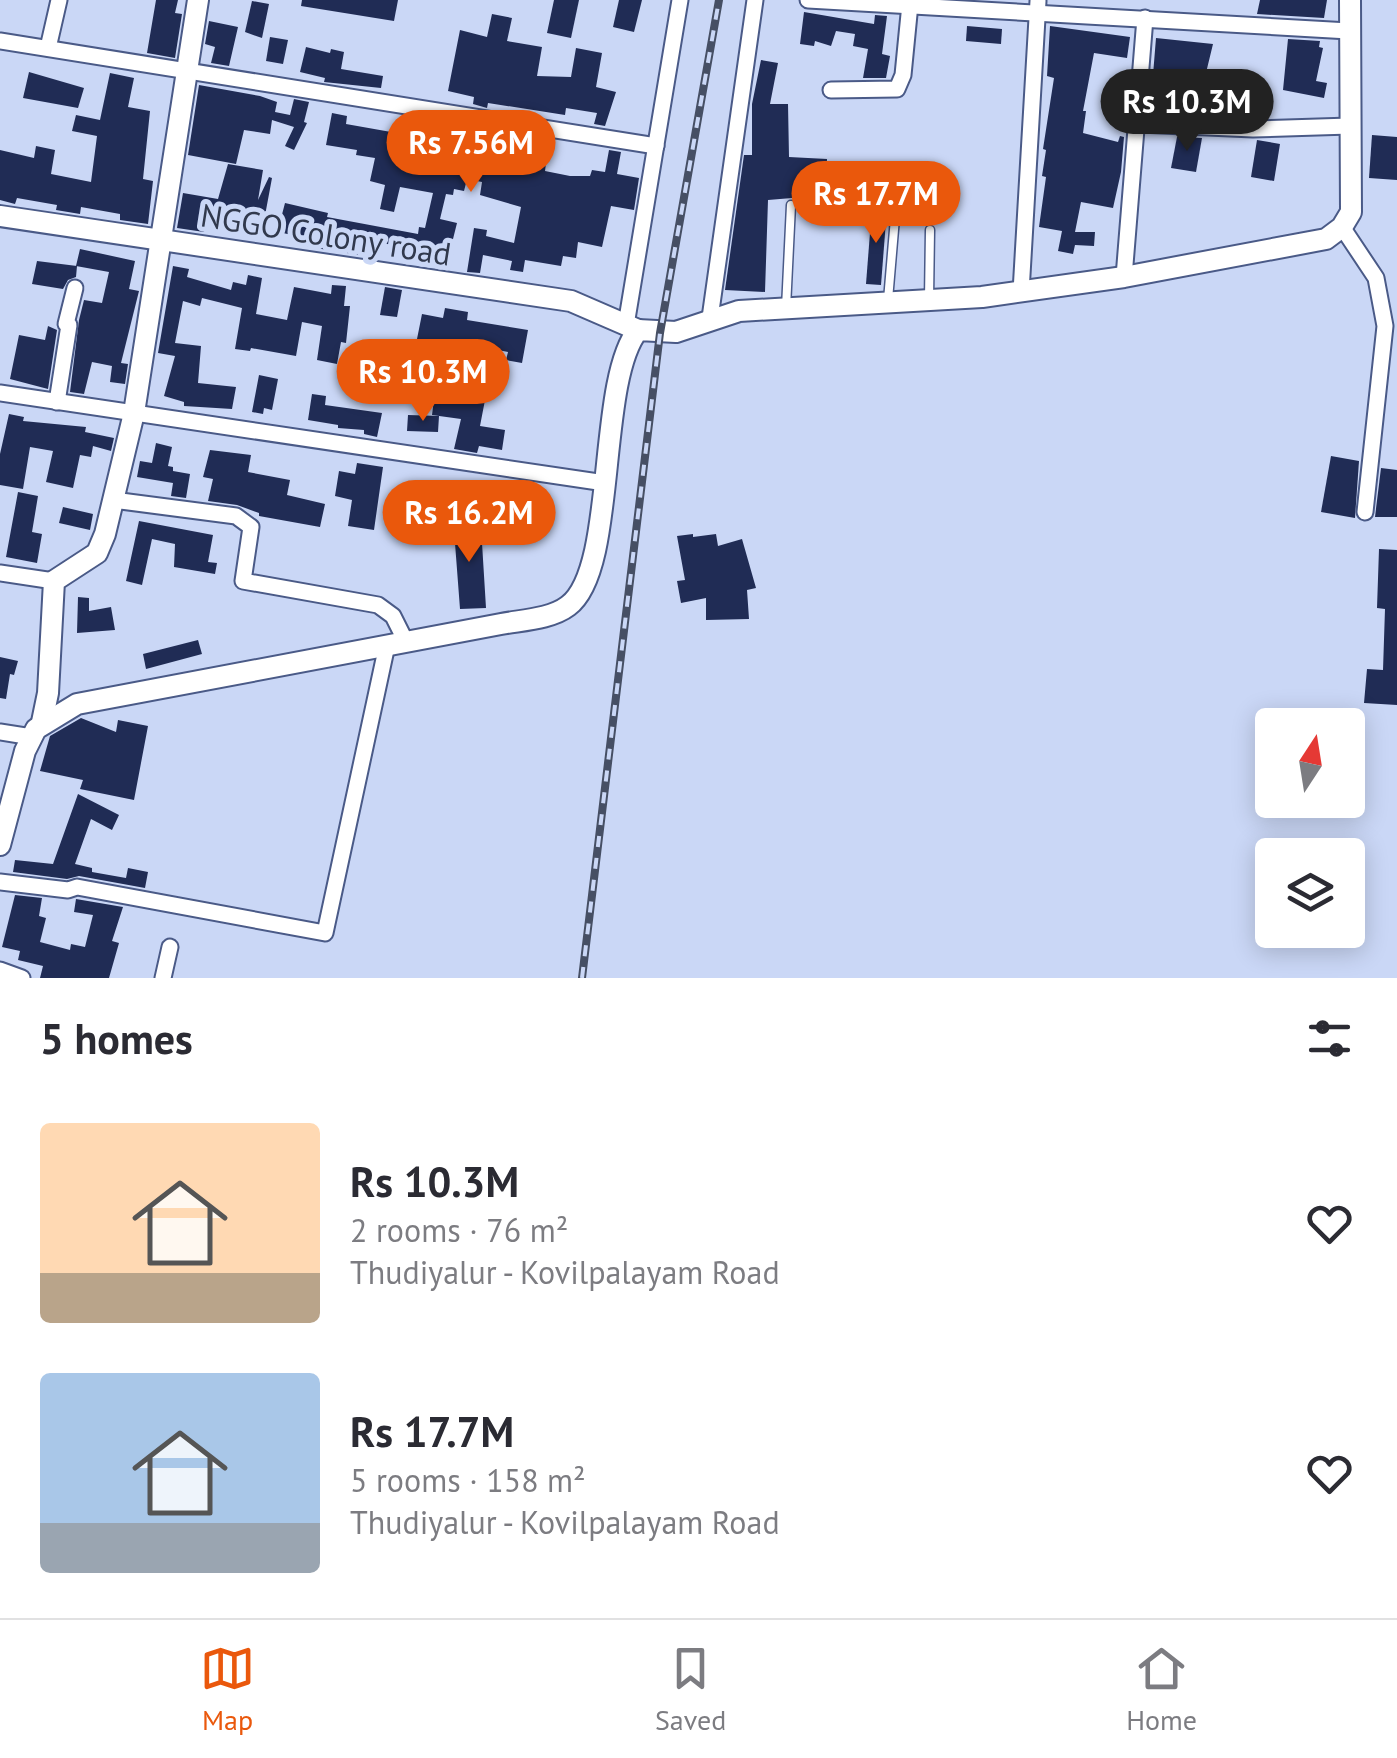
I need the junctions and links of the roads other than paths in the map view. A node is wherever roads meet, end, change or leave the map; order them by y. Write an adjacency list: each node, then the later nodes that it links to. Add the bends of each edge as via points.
1 (59, 0): 12 (street)
2 (198, 0): 13 (main road)
3 (680, 0): 17 (street)
4 (754, 0): 30 (street)
5 (808, 0): 7 (street)
6 (1349, 2): 10 (main road)
7 (910, 4): 8 (street); 14 (street, via 897,89)
8 (1038, 5): 9 (street); 26 (street)
9 (1145, 18): 10 (street); 15 (street)
10 (1349, 32): 16 (main road)
11 (0, 41): 12 (street)
12 (48, 48): 13 (street)
13 (188, 68): 17 (street); 23 (main road)
14 (830, 90)
15 (1139, 124): 16 (street); 24 (street)
16 (1350, 126): 21 (main road, via 1351,212)
17 (656, 146): 31 (street)
18 (791, 205): 29 (lane)
19 (0, 216): 23 (main road, NGGO Colony road)
20 (896, 218): 28 (lane)
21 (1342, 227): 24 (main road, via 1326,239); 37 (street, via 1376,278 1385,326)
22 (930, 230): 27 (lane)
23 (163, 240): 31 (main road, NGGO Colony road, via 571,301); 34 (main road)
24 (1124, 277): 26 (main road)
25 (75, 288): 33 (street)
26 (1021, 292): 27 (main road)
27 (929, 299): 28 (main road)
28 (888, 300): 29 (main road)
29 (786, 308): 30 (main road)
30 (710, 318): 31 (main road, via 676,332)
31 (632, 327): 35 (main road)
32 (0, 393): 33 (street)
33 (57, 402): 34 (street)
34 (134, 413): 35 (street); 36 (main road)
35 (604, 484): 40 (main road, via 588,574 572,603 553,613)
36 (114, 500): 39 (main road, via 97,553); 40 (street, via 236,516 252,527 243,580 378,605 394,616)
37 (1365, 512)
38 (0, 573): 39 (street)
39 (54, 581): 41 (main road, via 48,693)
40 (397, 644): 41 (main road, via 77,704); 44 (street, via 325,932 77,888)
41 (37, 729): 42 (street); 43 (main road)
42 (0, 732)
43 (0, 845)
44 (0, 882)
45 (170, 947): 48 (street)
46 (0, 970): 47 (street)
47 (22, 978)
48 (163, 978)

